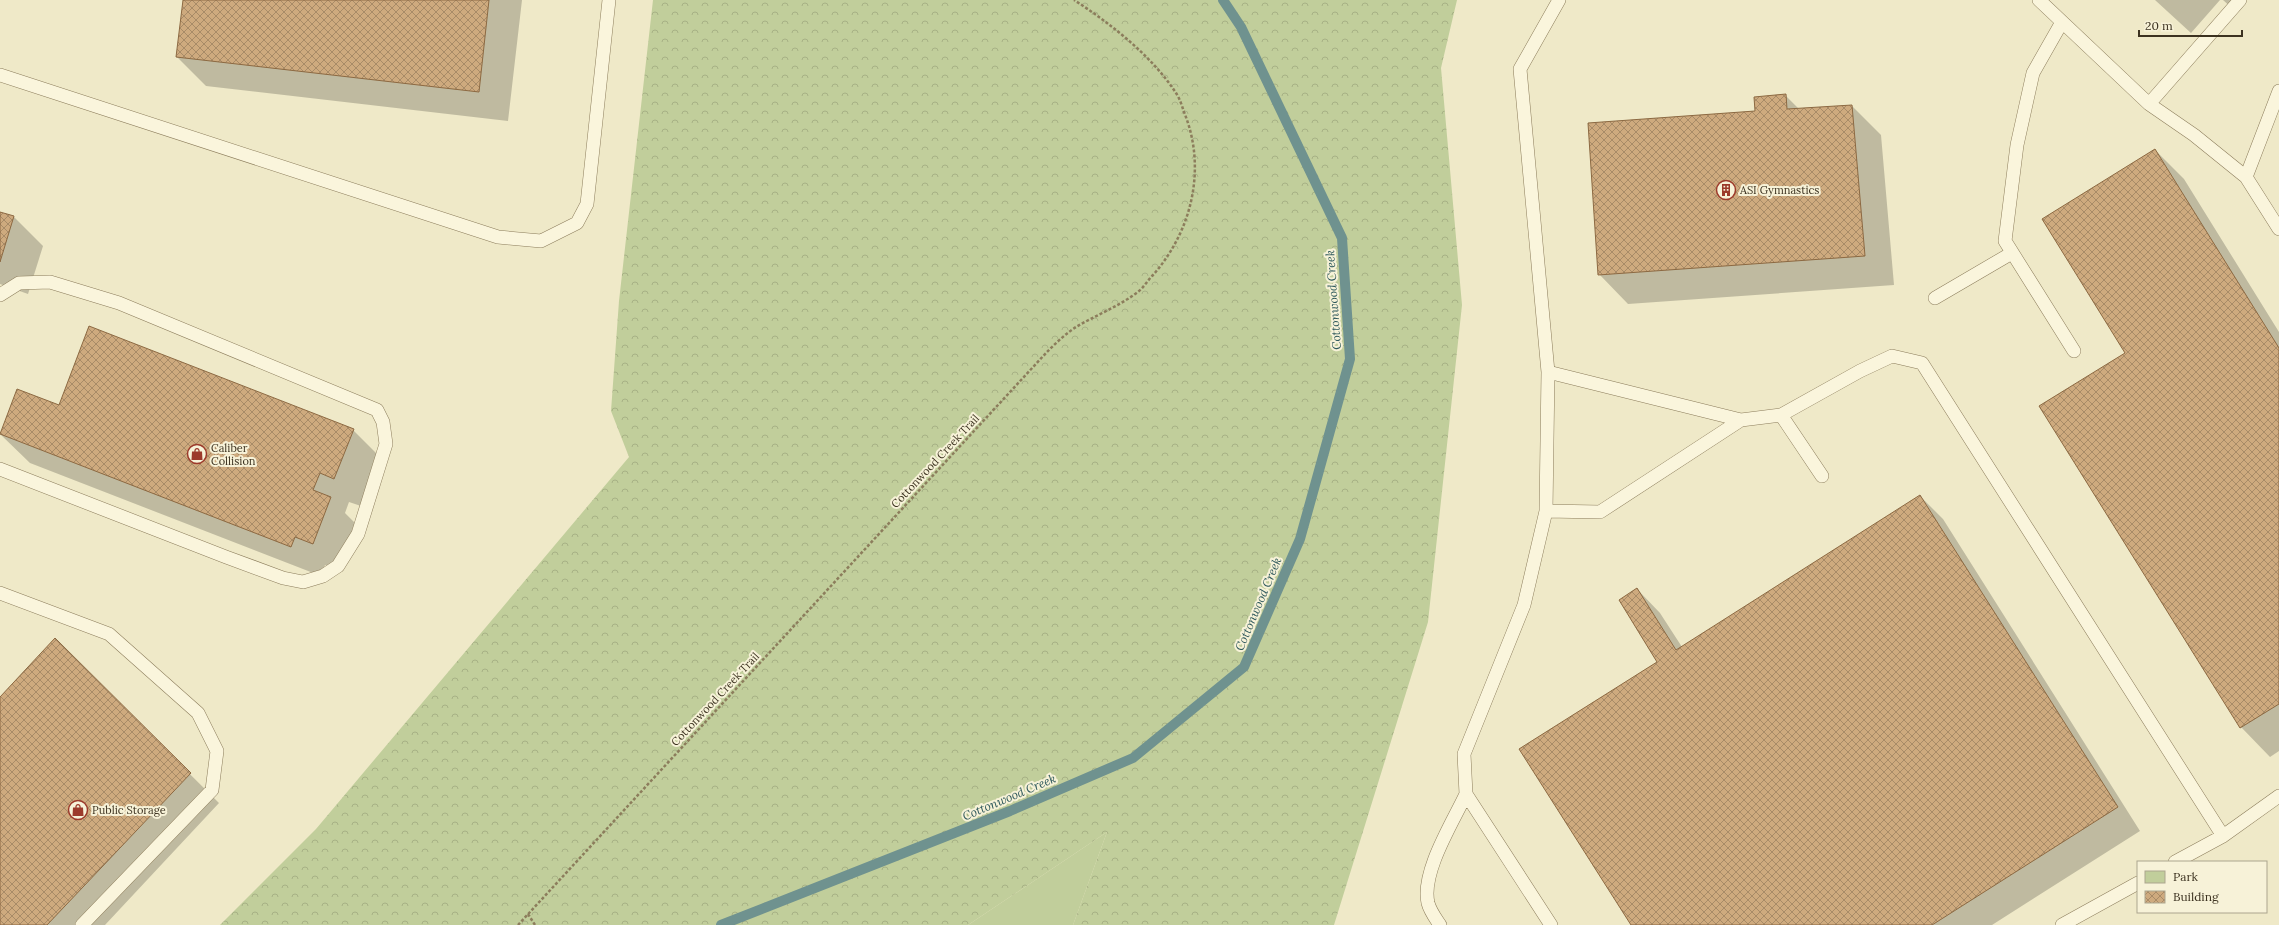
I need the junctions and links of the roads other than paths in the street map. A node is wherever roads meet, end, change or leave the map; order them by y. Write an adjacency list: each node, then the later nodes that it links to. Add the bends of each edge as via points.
1 (609, 0): 6 (lane, via 588,204 577,223 541,241 498,237)
2 (1559, 0): 15 (lane, via 1520,69)
3 (2039, 0): 5 (lane)
4 (2240, 0): 8 (lane)
5 (2062, 22): 8 (lane); 11 (lane, via 2033,73 2017,145 2005,240)
6 (0, 75)
7 (2279, 90): 9 (lane)
8 (2149, 104): 9 (lane, via 2194,135)
9 (2246, 177): 10 (lane)
10 (2279, 229)
11 (2012, 253): 13 (lane); 14 (lane)
12 (0, 295): 18 (lane, via 19,283 50,282 119,303 377,410 383,422 386,444 358,534 338,566 323,576 303,582 283,578 226,557)
13 (1935, 298)
14 (2074, 351)
15 (1548, 372): 17 (lane); 20 (lane)
16 (1781, 415): 17 (lane); 19 (lane); 24 (lane, via 1892,356 1922,364)
17 (1741, 420): 20 (lane, via 1600,512)
18 (0, 469)
19 (1822, 476)
20 (1546, 511): 22 (lane, via 1524,605 1464,754)
21 (0, 593): 27 (lane, via 109,634 198,712 217,751 212,790)
22 (1466, 794): 28 (lane, via 1432,866 1428,884 1428,905); 29 (lane)
23 (2279, 796): 24 (lane)
24 (2223, 836): 25 (lane)
25 (2177, 861)
26 (2137, 884): 30 (lane)
27 (82, 925)
28 (1440, 925)
29 (1551, 925)
30 (2062, 925)

